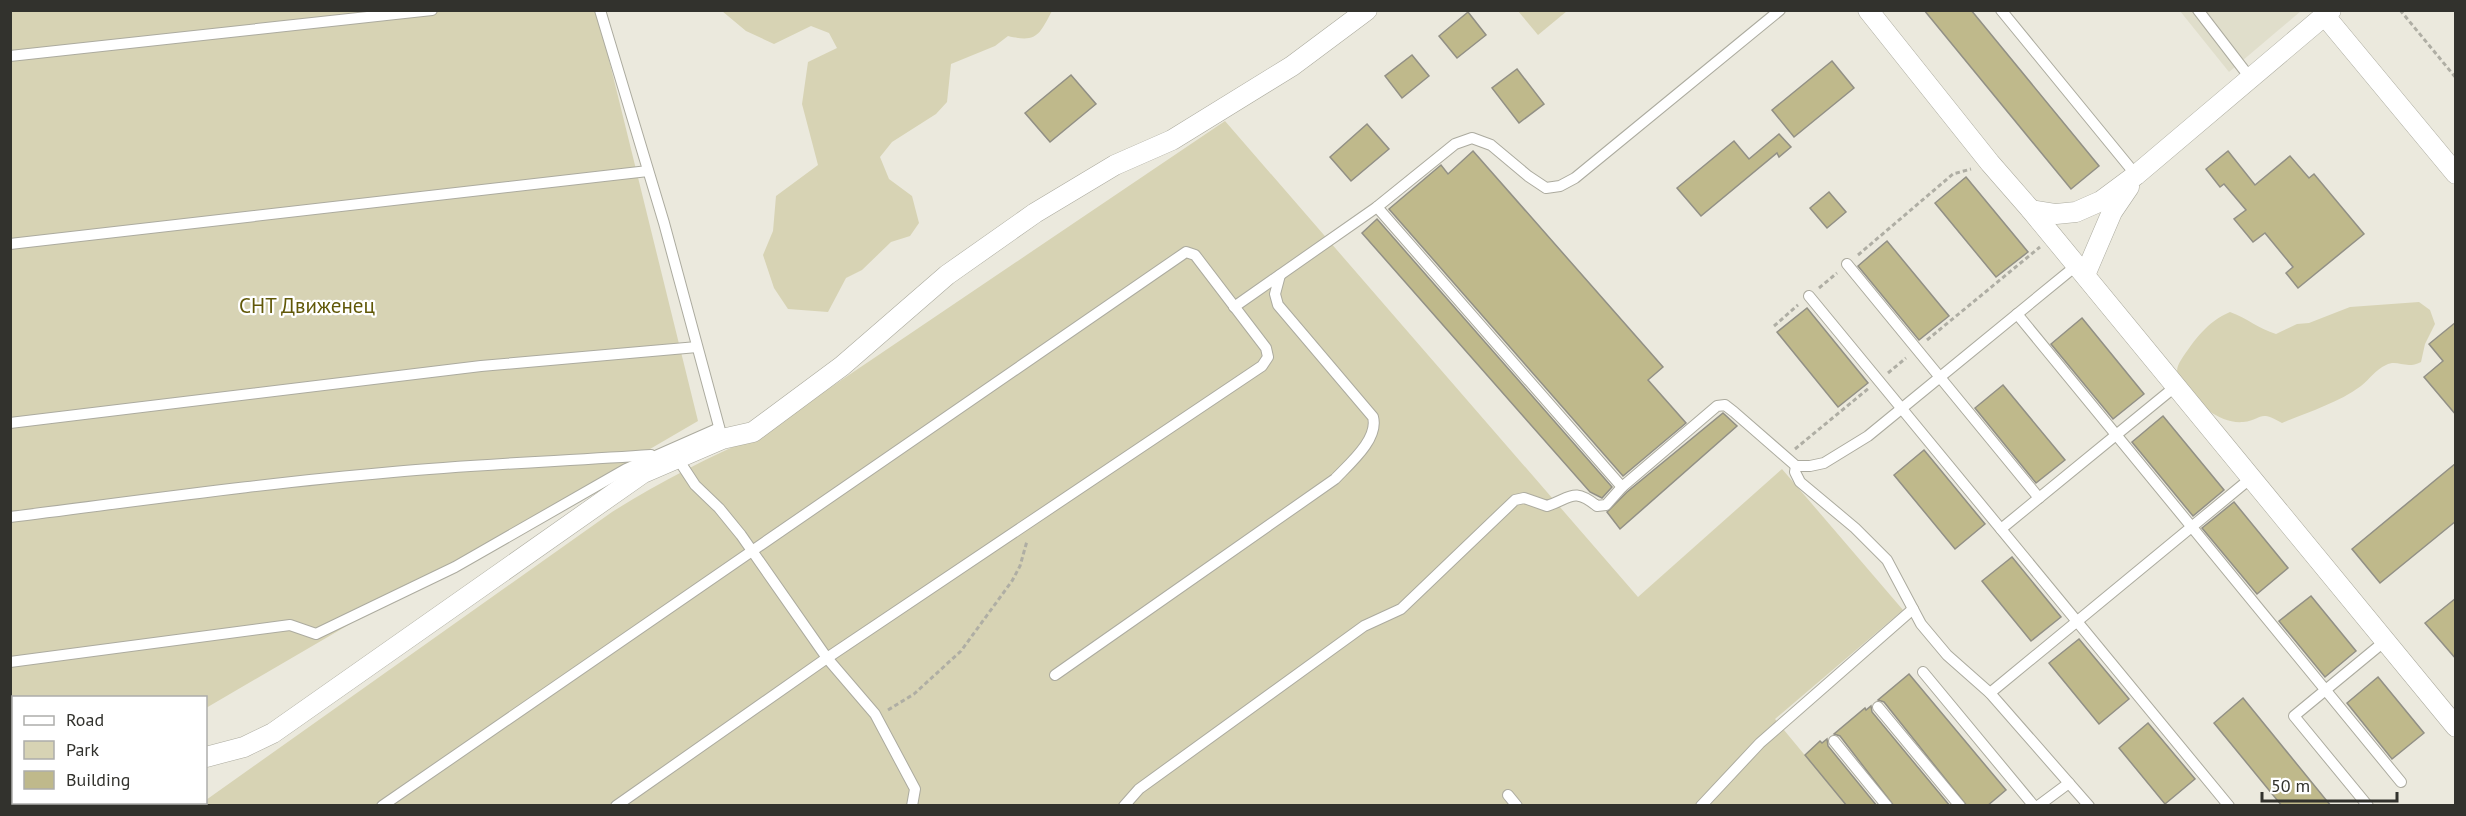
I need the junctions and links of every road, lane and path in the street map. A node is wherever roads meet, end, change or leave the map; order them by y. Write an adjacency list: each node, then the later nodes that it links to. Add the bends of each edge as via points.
1 (432, 10): 10 (lane)
2 (600, 10): 14 (lane)
3 (1367, 10): 32 (street, via 1292,66 1172,140 1115,165 1035,213 947,275 842,366 753,432)
4 (1780, 10): 17 (lane, via 1575,178 1560,186 1546,188 1491,145 1472,138 1455,144)
5 (1868, 10): 13 (street)
6 (2001, 10): 16 (lane)
7 (2198, 10): 12 (lane)
8 (2400, 10): 11 (path)
9 (2328, 13): 12 (street); 15 (street)
10 (10, 56)
11 (2456, 78)
12 (2251, 79): 16 (street)
13 (1990, 163): 18 (street); 20 (path, via 1953,174)
14 (648, 171): 19 (lane); 27 (lane)
15 (2456, 174)
16 (2136, 175): 18 (street, via 2100,201 2076,212); 21 (street)
17 (1377, 207): 22 (lane); 37 (lane)
18 (2031, 210): 21 (street)
19 (10, 244)
20 (1847, 264): 23 (path); 28 (lane)
21 (2081, 270): 25 (lane); 29 (street)
22 (1280, 274): 24 (lane); 50 (lane, via 1275,294 1278,305 1373,417 1371,437 1335,479)
23 (1809, 296): 26 (path); 30 (lane)
24 (1234, 307): 43 (lane, via 1195,255 1186,252); 47 (lane, via 1266,348 1268,357 1262,366)
25 (2017, 314): 28 (lane); 33 (lane)
26 (1774, 326)
27 (697, 347): 31 (lane, via 481,366); 32 (lane)
28 (1940, 378): 30 (lane); 38 (lane)
29 (2176, 386): 33 (lane); 36 (street)
30 (1902, 409): 35 (lane, via 1869,436 1824,463); 41 (lane)
31 (10, 423)
32 (720, 433): 34 (street)
33 (2116, 435): 38 (lane); 40 (lane)
34 (669, 457): 39 (lane, via 508,462 391,472); 43 (lane, via 719,508); 48 (lane, via 626,469 455,567 316,634 290,625); 57 (street, via 273,733 244,747)
35 (1796, 466): 37 (lane, via 1725,405 1717,406); 44 (lane, via 1794,472 1800,482 1856,528 1887,560)
36 (2251, 478): 40 (lane); 46 (street)
37 (1622, 487): 64 (lane, via 1606,505 1597,506 1574,494 1547,506 1524,498 1515,500 1401,609 1364,626 1138,789)
38 (2039, 498): 41 (lane)
39 (10, 517)
40 (2192, 527): 45 (lane); 51 (lane)
41 (2001, 529): 45 (lane)
42 (1028, 539): 53 (path, via 1012,581 961,651 892,709 883,711)
43 (752, 550): 47 (lane); 61 (lane)
44 (1913, 609): 52 (lane, via 1920,624 1947,655); 66 (lane, via 1760,743)
45 (2077, 621): 52 (lane); 71 (lane)
46 (2385, 641): 51 (lane); 55 (street)
47 (828, 658): 53 (lane); 62 (lane)
48 (10, 662)
49 (1923, 672): 69 (lane)
50 (1055, 675)
51 (2326, 690): 58 (lane); 72 (lane, via 2294,716)
52 (1990, 693): 59 (lane)
53 (868, 706): 63 (lane, via 915,789)
54 (1878, 707): 68 (lane)
55 (2456, 727)
56 (1833, 741): 67 (lane)
57 (207, 757)
58 (2401, 782)
59 (2069, 783): 69 (lane); 70 (lane)
60 (1508, 795): 65 (lane)
61 (382, 806)
62 (616, 806)
63 (912, 806)
64 (1124, 806)
65 (1517, 806)
66 (1701, 806)
67 (1887, 806)
68 (1960, 806)
69 (2036, 806)
70 (2089, 806)
71 (2229, 806)
72 (2368, 806)

